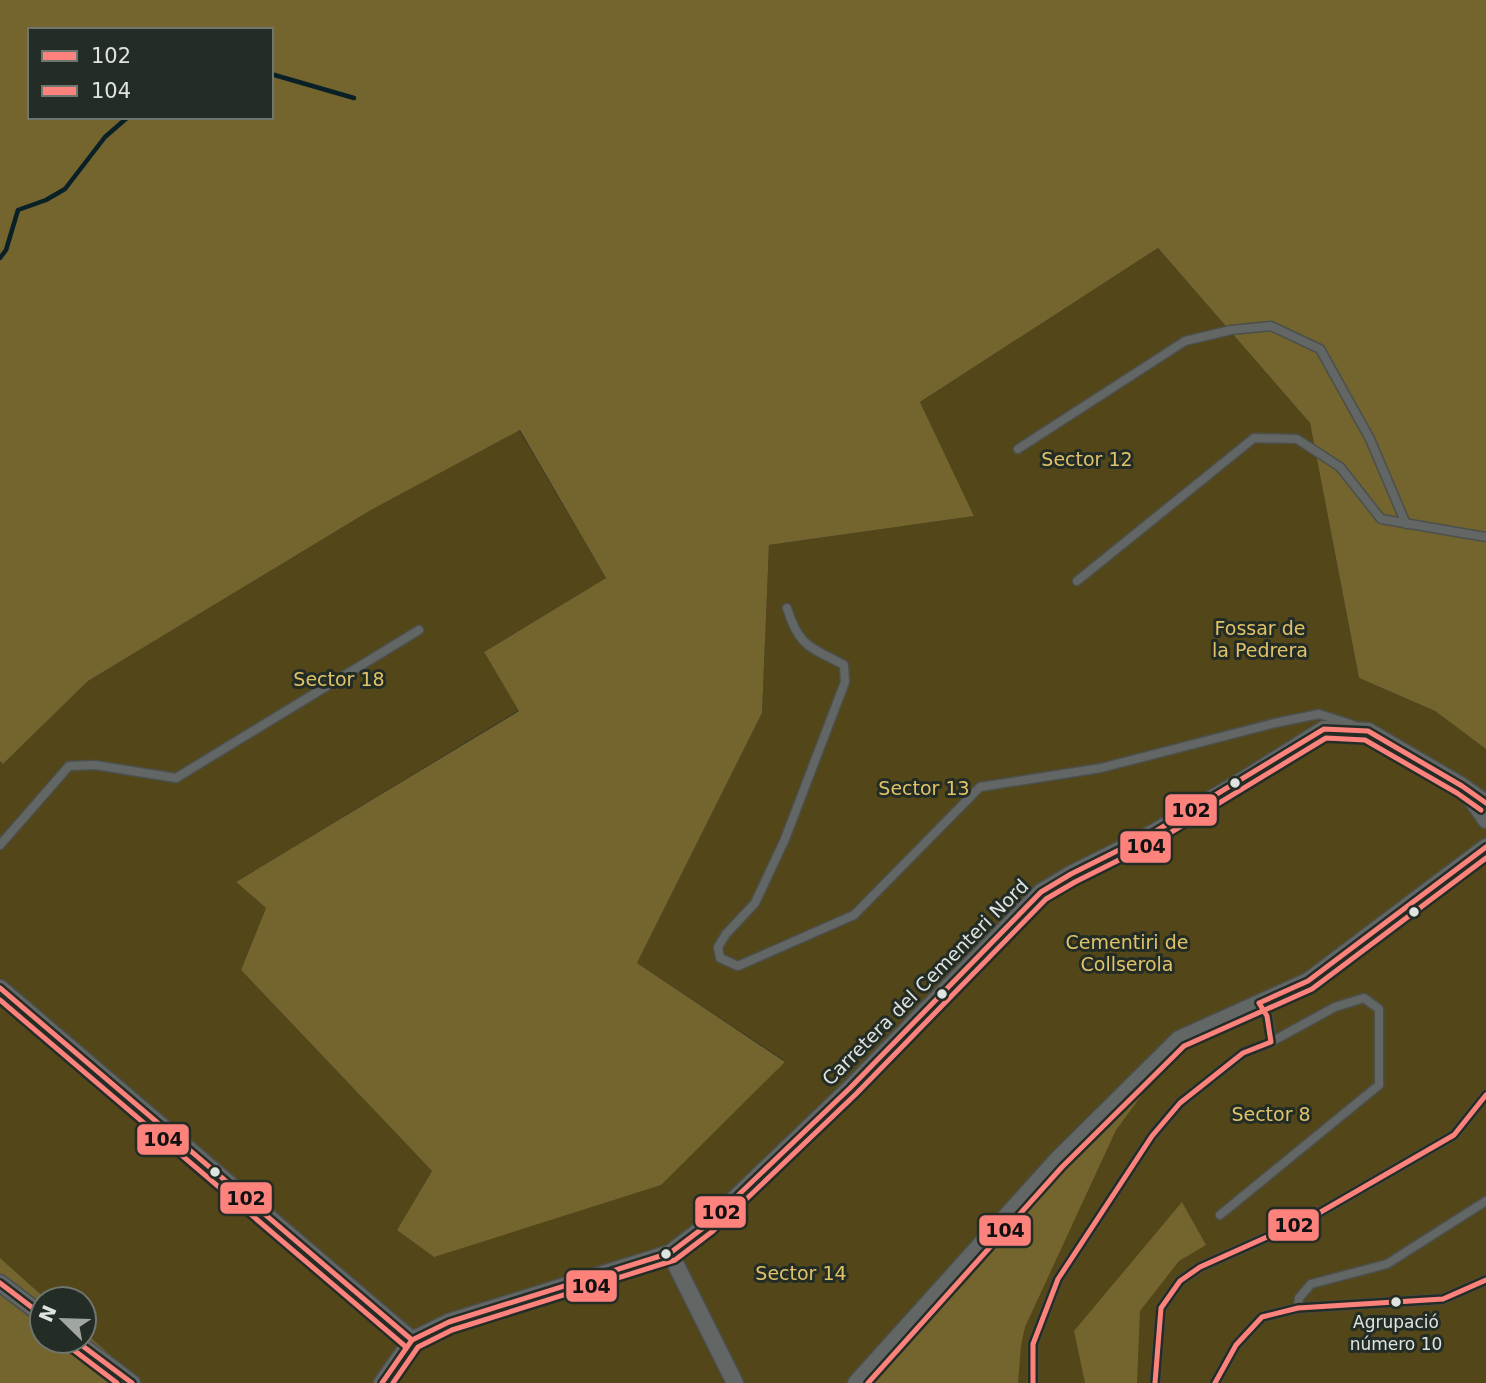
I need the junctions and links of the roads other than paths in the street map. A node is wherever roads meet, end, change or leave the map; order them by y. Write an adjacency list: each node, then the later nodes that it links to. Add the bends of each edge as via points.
1 (1018, 449): 2 (lane, via 1185,341 1271,326 1320,349 1370,439)
2 (1406, 524): 3 (lane); 4 (lane, via 1381,519 1340,467 1297,439 1254,438)
3 (1486, 537)
4 (1077, 581)
5 (787, 608): 7 (lane, via 794,630 805,644 844,665 845,681 785,839 755,903 718,947 720,958 738,966 854,915 980,787 1101,768 1319,714)
6 (419, 630): 11 (lane, via 176,778 94,765 69,766)
7 (1368, 731): 8 (street, Carretera del Cementeri Nord); 19 (street, Carretera del Cementeri Nord, via 1324,729 1151,834 1041,892 850,1088 707,1225)
8 (1462, 786): 9 (street, Carretera del Cementeri Nord); 10 (street, Carretera del Cementeri Nord)
9 (1486, 803)
10 (1486, 820)
11 (0, 845)
12 (1486, 847): 14 (street, via 1308,981)
13 (0, 988): 24 (street)
14 (1259, 1003): 15 (lane, via 1265,1009); 29 (street, via 1178,1040 1056,1161)
15 (1271, 1042): 18 (lane, via 1335,1007 1364,998 1379,1009 1379,1085); 30 (lane, via 1243,1053 1180,1103 1152,1136 1058,1279 1033,1343)
16 (1486, 1095): 31 (lane, via 1454,1135 1312,1217 1200,1267 1180,1282 1161,1308)
17 (1486, 1201): 23 (lane, via 1387,1264 1311,1284)
18 (1220, 1215)
19 (670, 1253): 24 (street, Carretera del Cementeri Nord, via 449,1322); 28 (street)
20 (1486, 1280): 23 (lane, via 1443,1299)
21 (0, 1283): 22 (street)
22 (28, 1304)
23 (1297, 1308): 32 (lane, via 1262,1317 1236,1345)
24 (412, 1340): 27 (street, Carretera del Cementeri Nord)
25 (95, 1355): 26 (street)
26 (132, 1383)
27 (382, 1383)
28 (735, 1383)
29 (856, 1383)
30 (1032, 1383)
31 (1156, 1383)
32 (1215, 1383)

